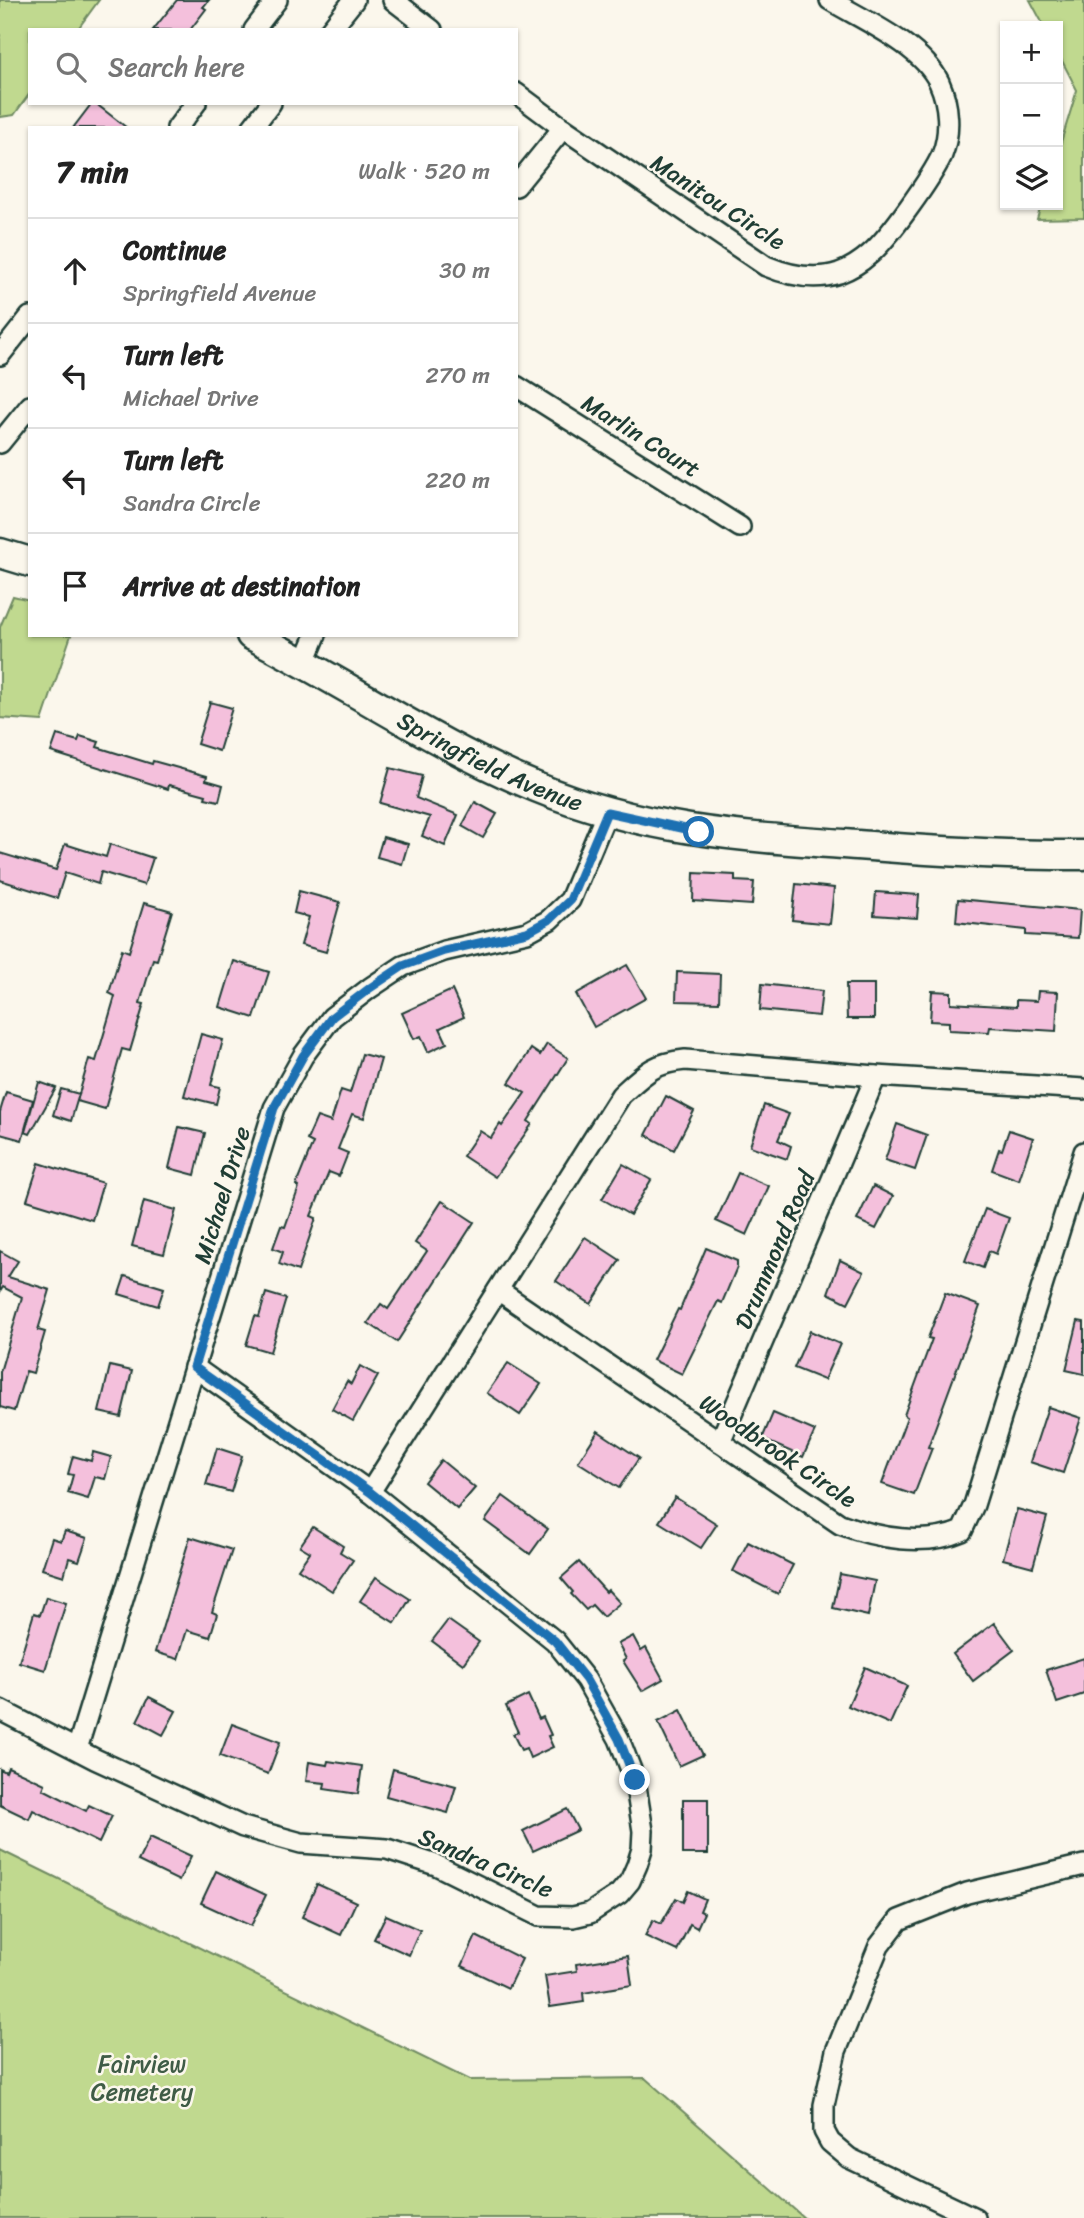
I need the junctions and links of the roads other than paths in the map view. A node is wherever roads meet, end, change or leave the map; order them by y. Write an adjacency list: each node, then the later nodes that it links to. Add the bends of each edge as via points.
1 (277, 0): 5 (street)
2 (354, 0): 6 (street)
3 (393, 0): 7 (street)
4 (830, 0): 13 (street, Manitou Circle, via 921,58 938,81 948,118 942,155 925,183 871,254 839,273 802,277 766,266)
5 (256, 28)
6 (332, 28)
7 (429, 28)
8 (518, 94): 13 (street, Manitou Circle)
9 (194, 105): 11 (street)
10 (269, 105): 12 (street)
11 (179, 126)
12 (254, 126)
13 (563, 128): 14 (street)
14 (518, 184)
15 (28, 320): 16 (street)
16 (0, 355)
17 (518, 388): 20 (street, Marlin Court)
18 (28, 408): 19 (street)
19 (0, 443)
20 (740, 527)
21 (0, 553): 22 (main road)
22 (28, 561)
23 (255, 637): 25 (main road, Springfield Avenue)
24 (315, 637): 25 (street)
25 (304, 664): 26 (main road, Springfield Avenue, via 477,760)
26 (607, 812): 27 (main road, Springfield Avenue, via 750,838); 32 (street, Michael Drive, via 570,900 549,920 527,932 444,951 403,966 332,1017 274,1108)
27 (1084, 855)
28 (876, 1076): 29 (street); 31 (street, via 664,1062 621,1095); 33 (street, Drummond Road)
29 (1084, 1089)
30 (1084, 1152): 33 (street, Woodbrook Circle, via 962,1531 945,1538 904,1538 858,1531 840,1524)
31 (498, 1290): 33 (street, Woodbrook Circle); 34 (street)
32 (194, 1367): 34 (street, Sandra Circle); 36 (street, Michael Drive)
33 (720, 1443)
34 (370, 1492): 36 (street, Sandra Circle, via 555,1641 586,1680 619,1739 635,1780 643,1831 638,1865 619,1894 590,1913 539,1916 436,1865 387,1849 302,1843 243,1827)
35 (0, 1710): 36 (street, Sandra Circle)
36 (77, 1749)
37 (1084, 1865): 38 (street, via 967,1893 899,1920 879,1946 836,2051 824,2105 824,2131 830,2142 849,2158)
38 (975, 2218)

